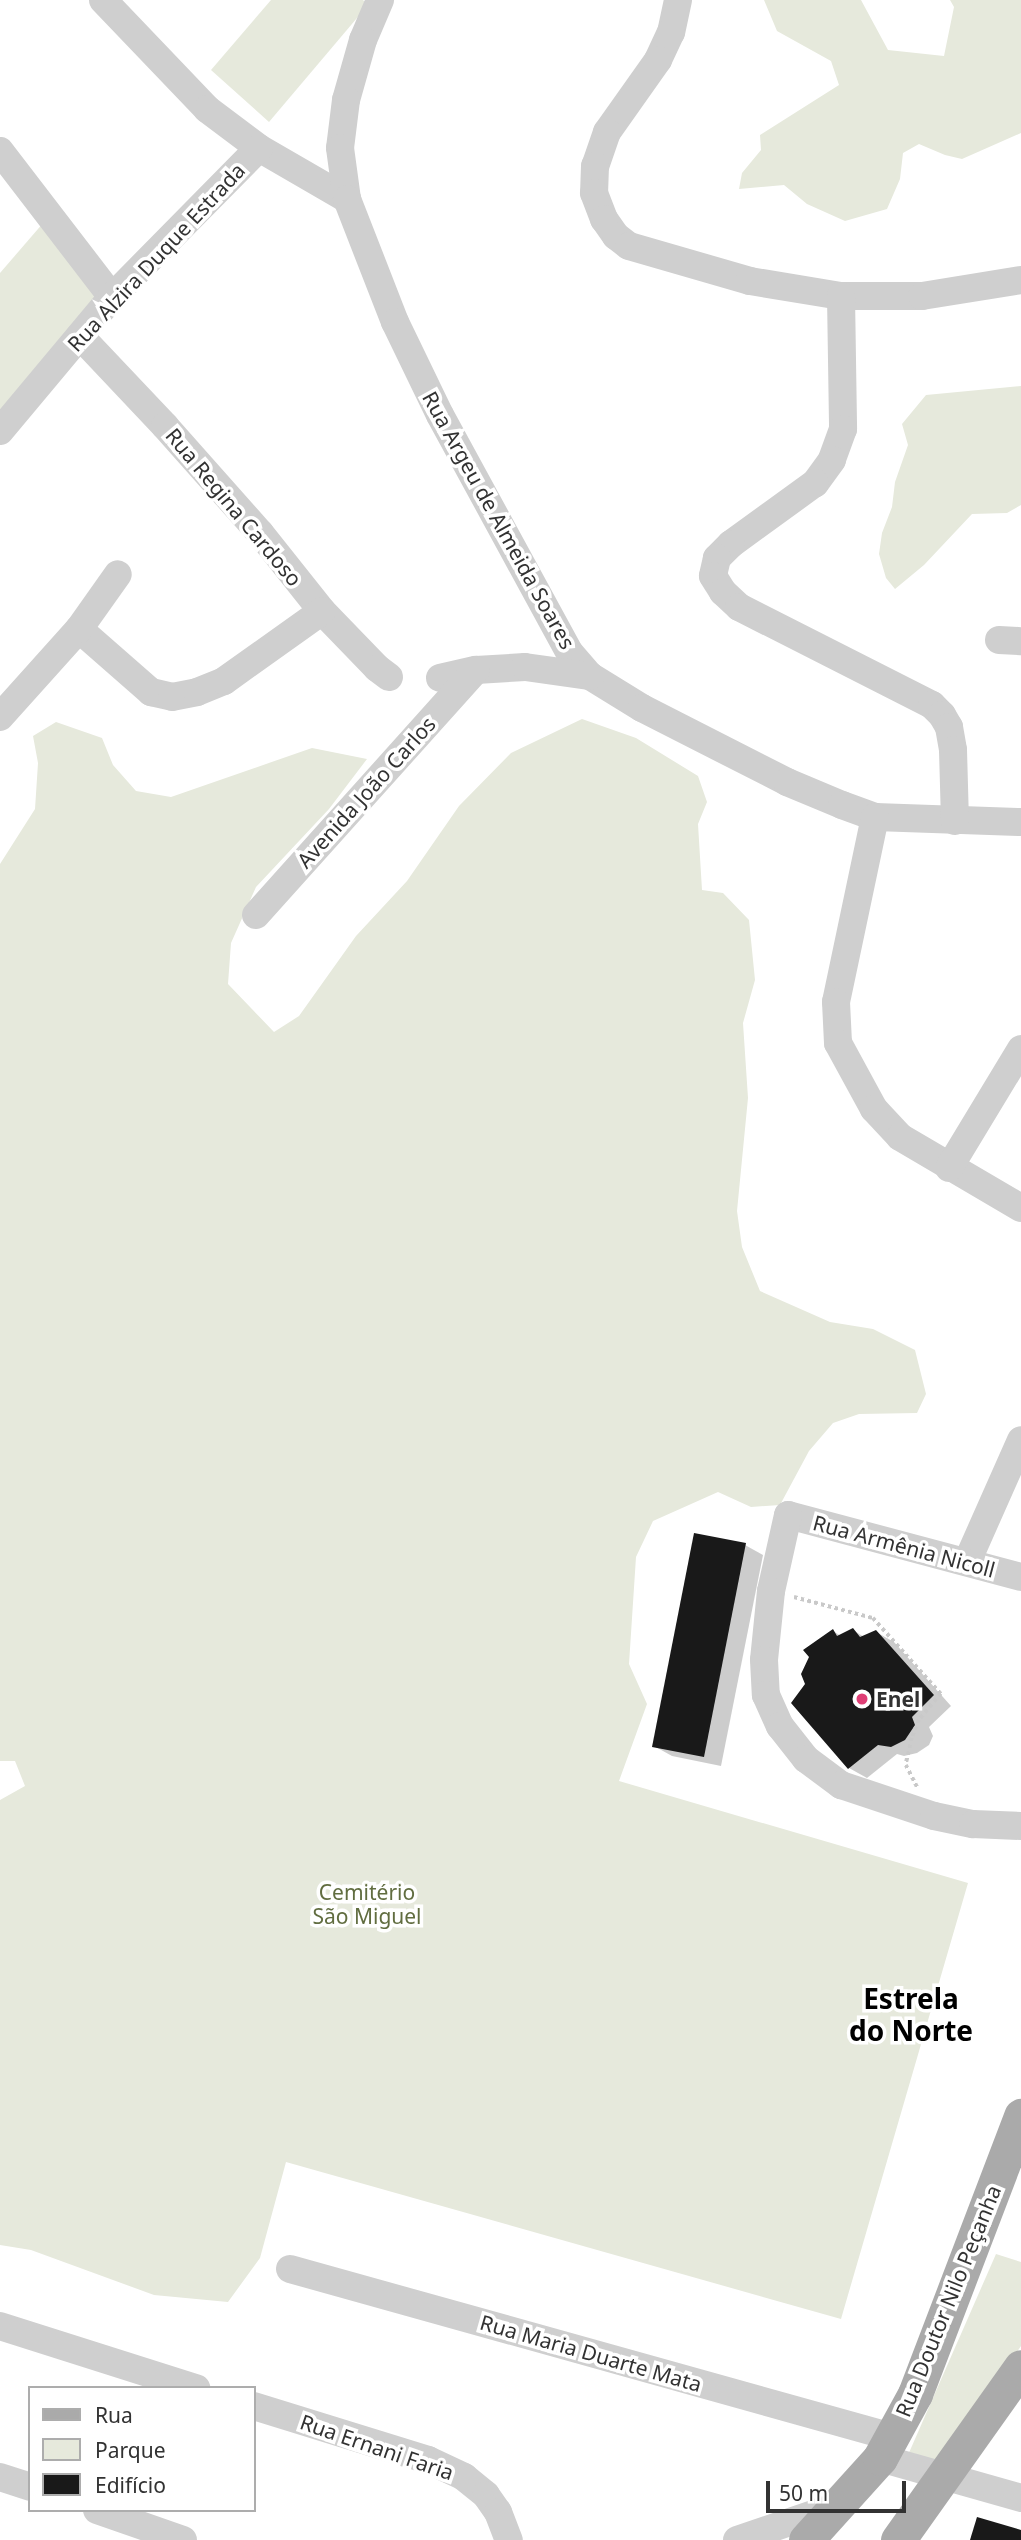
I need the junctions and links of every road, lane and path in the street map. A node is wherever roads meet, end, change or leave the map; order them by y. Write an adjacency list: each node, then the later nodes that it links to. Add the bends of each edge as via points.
1 (380, 0): 6 (street, Rua Argeu de Almeida Soares, via 346,100 340,148)
2 (678, 0): 8 (street, via 659,60 607,132 595,166 594,193 604,219 629,246 750,281)
3 (105, 1): 4 (street, via 207,109)
4 (259, 148): 6 (street); 9 (street, Rua Alzira Duque Estrada)
5 (0, 151): 9 (street)
6 (347, 199): 16 (street, Rua Argeu de Almeida Soares, via 395,322 440,415 569,653)
7 (1021, 280): 8 (street, via 922,296)
8 (841, 296): 21 (street, via 843,429 832,460 815,483 731,544 717,558 713,576 739,607 932,705 942,715 953,750)
9 (112, 297): 10 (street, Rua Alzira Duque Estrada)
10 (80, 336): 11 (street, Rua Alzira Duque Estrada); 13 (street, Rua Regina Cardoso, via 200,465)
11 (0, 431)
12 (118, 574): 14 (street)
13 (322, 611): 14 (street, via 224,681 172,697 151,692); 17 (street, Rua Regina Cardoso)
14 (79, 629): 19 (street)
15 (476, 670): 16 (street, via 525,667); 18 (street); 23 (street, Avenida João Carlos)
16 (590, 676): 20 (street, Rua Argeu de Almeida Soares, via 642,708 787,782)
17 (389, 677)
18 (440, 678)
19 (0, 717)
20 (875, 817): 21 (street, Rua Argeu de Almeida Soares); 25 (street, via 836,1002 838,1043 874,1110 900,1137)
21 (955, 821): 22 (street, Rua Argeu de Almeida Soares)
22 (1021, 822)
23 (257, 915)
24 (1021, 1049): 25 (street)
25 (949, 1168): 26 (street)
26 (1021, 1208)
27 (1021, 1440): 28 (street)
28 (967, 1562): 29 (street, Rua Armênia Nicoll); 30 (street, Rua Armênia Nicoll, via 788,1515)
29 (1021, 1577)
30 (771, 1591): 31 (street, via 764,1660 766,1695 780,1726 806,1759 841,1785); 31 (path, via 873,1618 941,1694 919,1720 906,1765)
31 (934, 1816): 32 (street)
32 (1021, 1826)
33 (1021, 2116): 34 (main road, Rua Doutor Nilo Peçanha)
34 (1014, 2155): 40 (main road, Rua Doutor Nilo Peçanha, via 915,2393)
35 (290, 2269): 40 (street, Rua Maria Duarte Mata)
36 (0, 2326): 38 (street)
37 (1021, 2367): 41 (main road)
38 (191, 2386)
39 (256, 2407): 48 (street, Rua Ernani Faria, via 428,2460 464,2477 498,2512)
40 (886, 2447): 41 (street, Rua Maria Duarte Mata); 45 (main road, Rua Doutor Nilo Peçanha)
41 (944, 2475): 44 (street, Rua Maria Duarte Mata); 51 (main road)
42 (0, 2477): 43 (street)
43 (28, 2486)
44 (1021, 2498)
45 (840, 2505): 49 (street); 50 (main road, Rua Doutor Nilo Peçanha)
46 (103, 2512): 47 (street)
47 (183, 2540)
48 (509, 2540)
49 (737, 2540)
50 (806, 2540)
51 (898, 2540)

